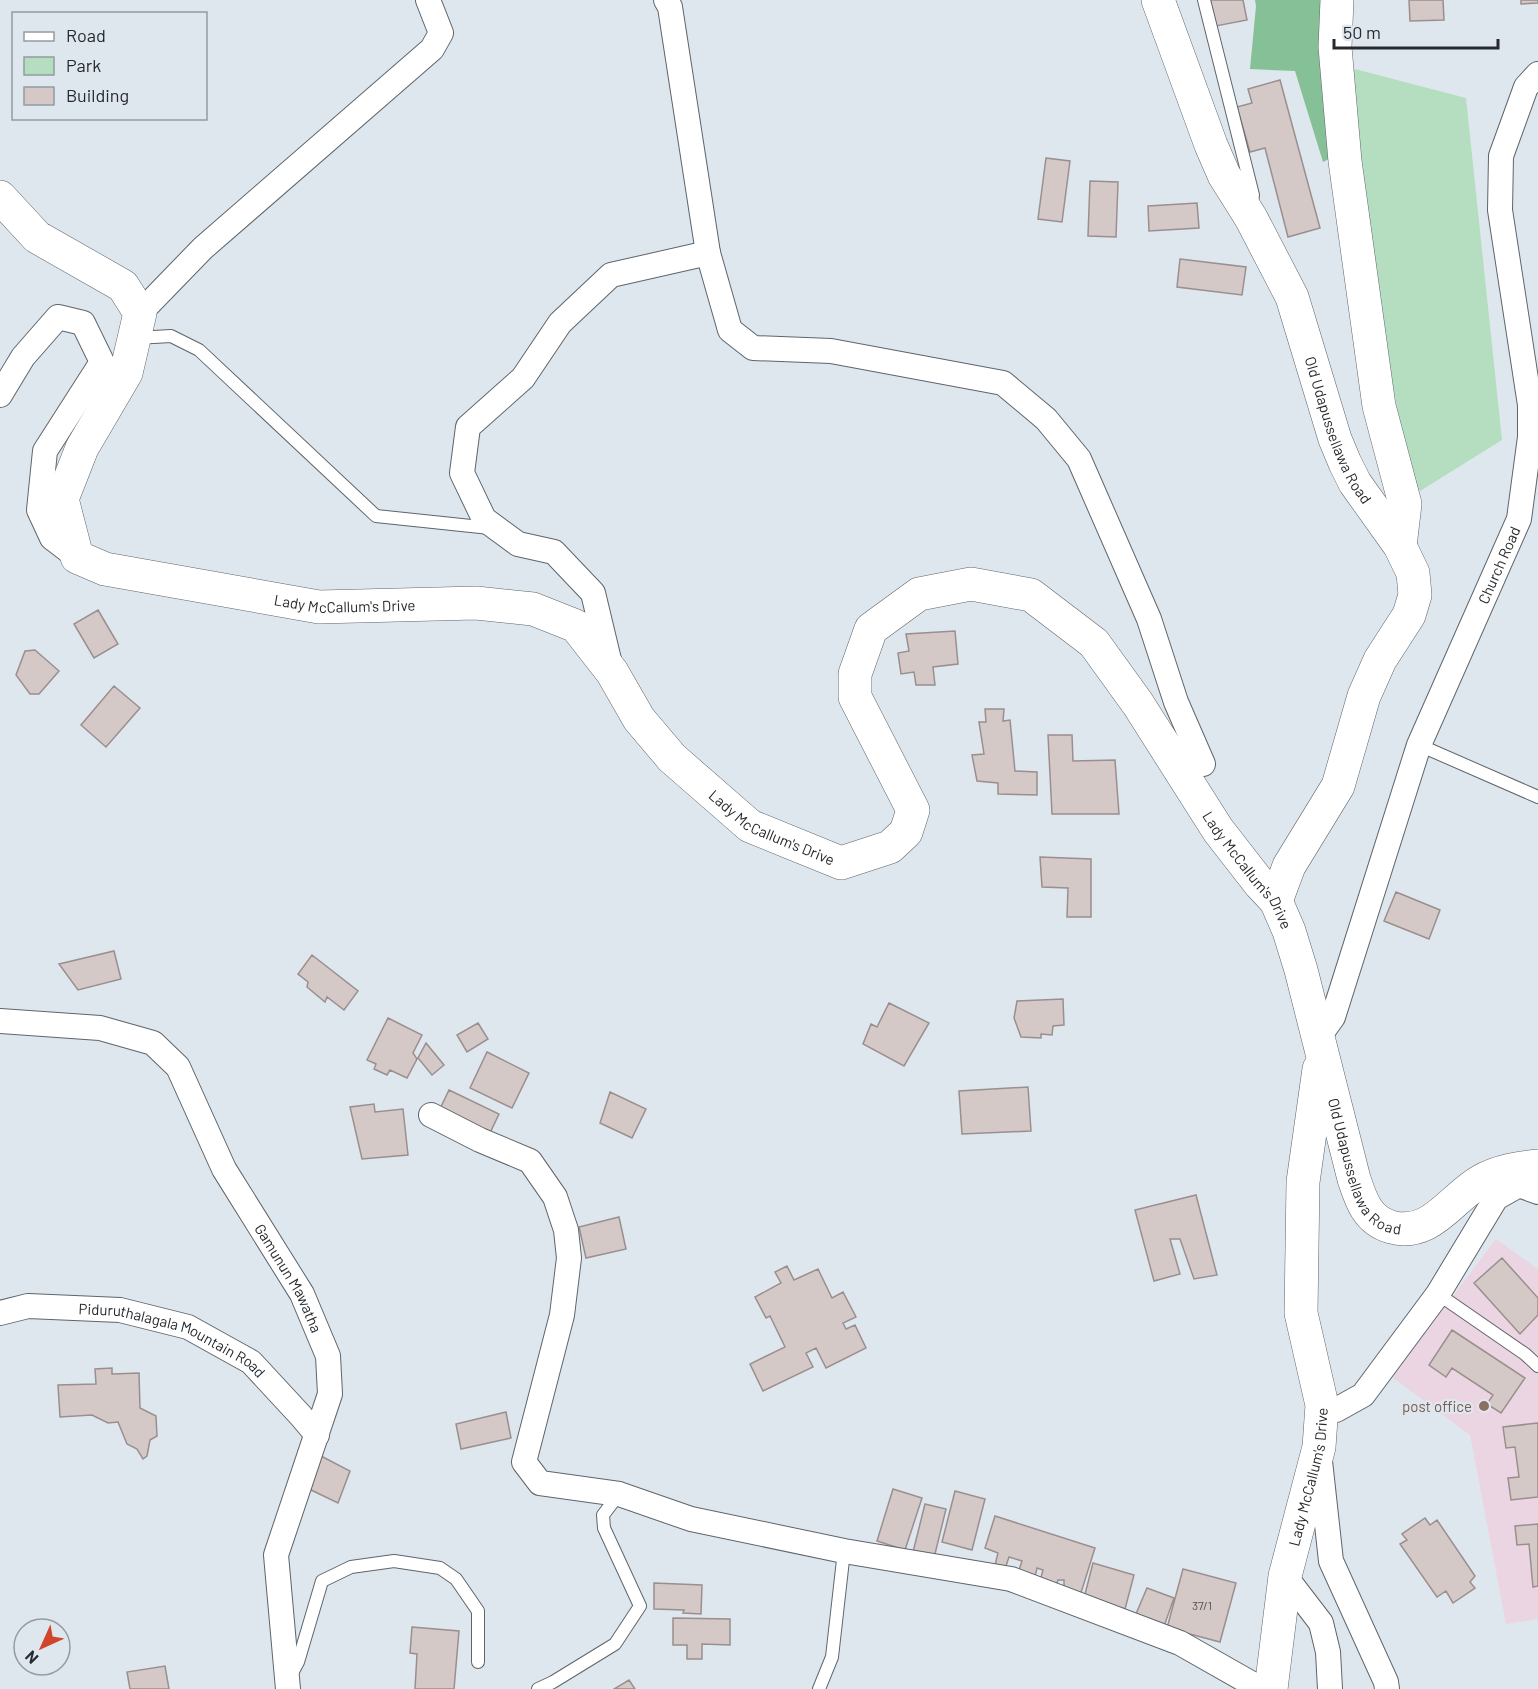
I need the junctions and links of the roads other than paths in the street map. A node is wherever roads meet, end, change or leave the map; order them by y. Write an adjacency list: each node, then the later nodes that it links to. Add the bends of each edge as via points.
1 (428, 0): 10 (street, via 441,33 432,49 203,248)
2 (666, 0): 9 (street)
3 (1158, 0): 8 (main road, Old Udapussellawa Road, via 1224,176)
4 (1204, 0): 8 (lane, via 1253,195)
5 (1337, 0): 14 (main road, via 1335,47 1345,161 1380,406 1405,504)
6 (1538, 74): 12 (street, Church Road, via 1526,87 1501,156 1500,210)
7 (6, 209): 10 (main road, via 37,237 123,286)
8 (1251, 218): 14 (main road, Old Udapussellawa Road, via 1292,297 1345,463)
9 (708, 253): 13 (street, via 611,275 560,323 523,378 468,427 462,473 484,519); 18 (street, via 730,330 753,348 831,351 1003,383 1046,419 1079,459 1149,619 1176,702)
10 (137, 325): 13 (lane, via 199,350 376,516); 15 (main road, via 126,373 82,448 62,499)
11 (0, 395): 15 (street, via 23,357 58,317 84,323 102,362 45,451 39,510 52,538)
12 (1534, 404): 17 (street, Church Road, via 1519,519)
13 (497, 529): 16 (street, via 518,544 554,552 593,593)
14 (1401, 546): 20 (main road, Old Udapussellawa Road, via 1413,573 1415,595 1409,615 1380,660 1364,696 1338,786)
15 (77, 557): 16 (main road, Lady McCallum's Drive, via 105,569 319,607 476,603 533,609 576,626)
16 (612, 672): 21 (main road, Lady McCallum's Drive, via 639,719 672,758 750,826 841,863 890,847 906,832 913,810 855,698 855,674 871,629 919,594 971,584 1031,595 1094,644)
17 (1419, 745): 19 (lane); 24 (street, Church Road, via 1333,1017)
18 (1203, 764)
19 (1538, 797)
20 (1299, 851): 21 (main road, via 1274,863); 22 (main road, Old Udapussellawa Road)
21 (1244, 864): 22 (main road, Lady McCallum's Drive)
22 (1276, 901): 24 (main road, Lady McCallum's Drive, via 1289,931)
23 (0, 1021): 32 (street, Gamunun Mawatha, via 100,1028 153,1043 178,1067 224,1170 302,1294 328,1356 330,1394)
24 (1320, 1045): 26 (main road, Old Udapussellawa Road, via 1354,1179 1372,1217 1386,1225 1413,1230 1434,1220 1480,1181 1517,1168); 31 (main road, Lady McCallum's Drive, via 1303,1182 1301,1313)
25 (431, 1115): 34 (street, via 530,1161 555,1197 566,1230 569,1258 562,1315 524,1462 540,1483)
26 (1538, 1166)
27 (1538, 1192): 28 (street, via 1519,1185 1496,1198)
28 (1438, 1294): 30 (lane); 31 (street, via 1363,1395 1336,1410)
29 (0, 1313): 32 (street, Piduruthalagala Mountain Road, via 28,1306 120,1310 188,1327 251,1362)
30 (1538, 1366)
31 (1322, 1405): 33 (main road, Lady McCallum's Drive)
32 (317, 1435): 38 (street, Gamunun Mawatha, via 276,1555)
33 (1319, 1447): 36 (main road, Lady McCallum's Drive); 44 (street, via 1331,1560)
34 (619, 1494): 35 (street, via 691,1519); 39 (lane, via 603,1515 604,1528 640,1606 615,1644)
35 (844, 1551): 40 (lane, via 832,1658); 41 (street, via 1011,1579 1180,1643)
36 (1285, 1576): 42 (main road, Lady McCallum's Drive); 43 (street, via 1321,1623 1328,1652)
37 (478, 1662): 38 (lane, via 478,1611 456,1579 440,1568 394,1561 351,1567 322,1581)
38 (288, 1685)
39 (538, 1689)
40 (819, 1689)
41 (1261, 1689)
42 (1271, 1689)
43 (1330, 1689)
44 (1388, 1689)

